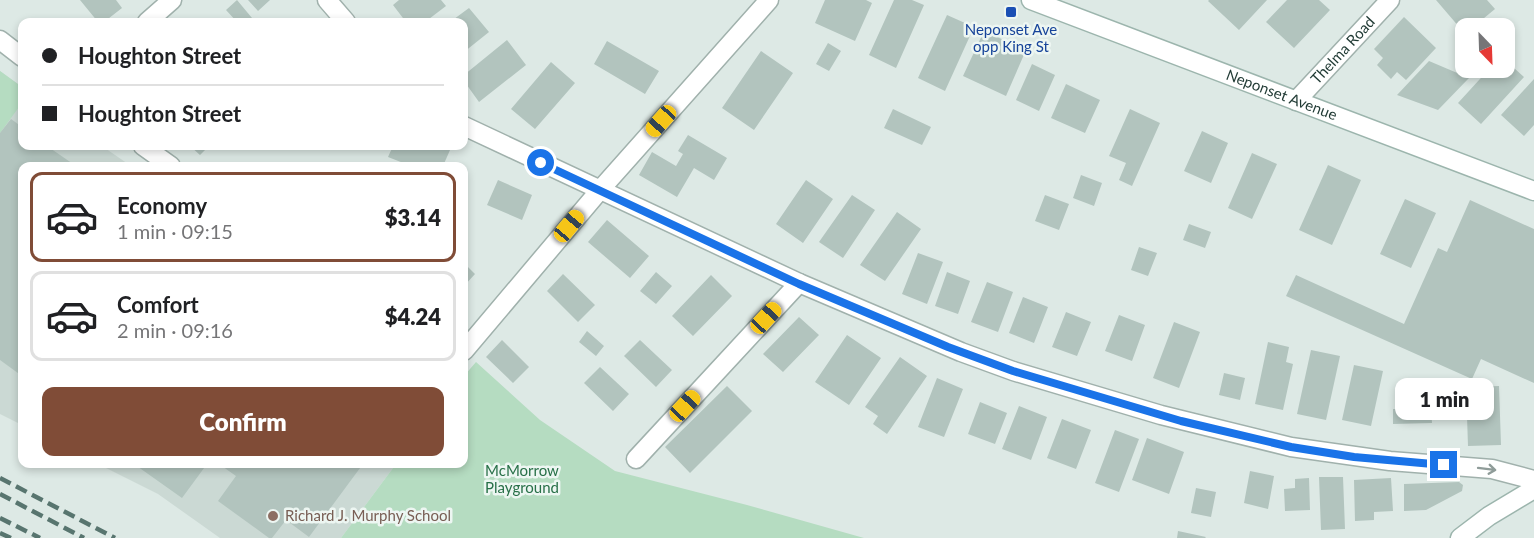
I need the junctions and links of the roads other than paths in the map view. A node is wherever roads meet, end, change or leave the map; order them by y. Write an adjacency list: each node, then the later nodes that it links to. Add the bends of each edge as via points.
1 (172, 0): 6 (street)
2 (327, 0): 7 (street)
3 (769, 0): 15 (street)
4 (1390, 0): 10 (street, Thelma Road)
5 (1041, 2): 10 (street, Neponset Avenue)
6 (152, 18)
7 (343, 18)
8 (0, 40): 9 (street)
9 (18, 54)
10 (1296, 100): 14 (street, Neponset Avenue)
11 (468, 128): 15 (street)
12 (149, 150): 13 (street)
13 (165, 162)
14 (1531, 186)
15 (600, 190): 16 (street); 17 (street)
16 (799, 284): 18 (street); 19 (street, one-way to 19, via 986,362 1185,422 1322,452 1492,469)
17 (468, 346)
18 (636, 459)
19 (1534, 480)
20 (1534, 489): 21 (street)
21 (1460, 538)

